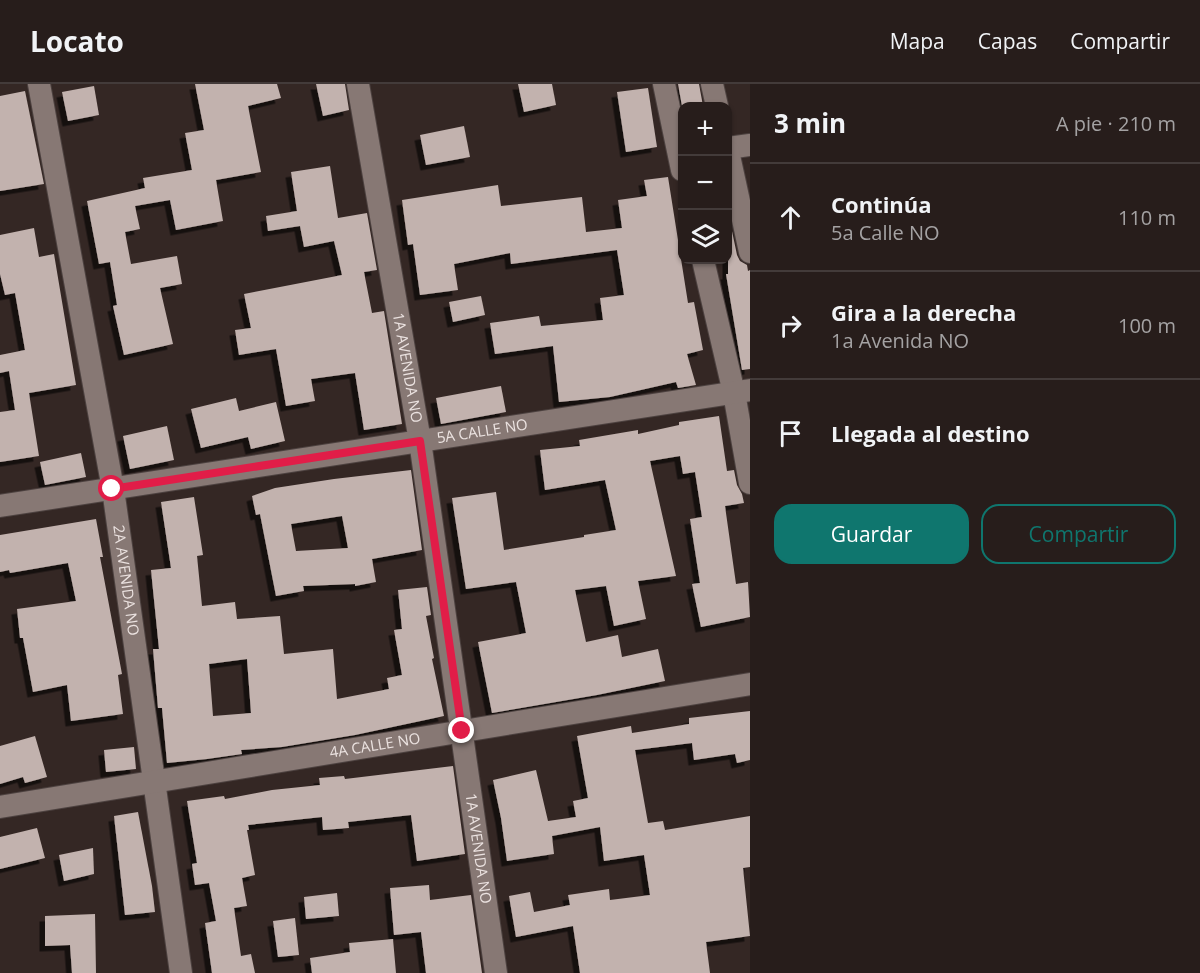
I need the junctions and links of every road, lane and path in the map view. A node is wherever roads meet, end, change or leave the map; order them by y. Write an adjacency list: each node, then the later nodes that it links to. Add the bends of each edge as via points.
1 (39, 84): 16 (street, 2A AVENIDA NO)
2 (358, 84): 14 (street, 1A AVENIDA NO)
3 (664, 84): 8 (street)
4 (712, 84): 5 (street)
5 (716, 102)
6 (750, 145): 7 (street)
7 (732, 149)
8 (679, 156)
9 (730, 156): 10 (street)
10 (747, 218): 11 (street)
11 (750, 252)
12 (704, 264): 13 (street)
13 (742, 392): 14 (street, 5A CALLE NO); 15 (street)
14 (420, 441): 16 (street, 5A CALLE NO); 19 (street, 1A AVENIDA NO)
15 (750, 483)
16 (112, 489): 17 (street, 5A CALLE NO); 20 (street, 2A AVENIDA NO)
17 (0, 506)
18 (750, 684): 19 (street, 4A CALLE NO)
19 (462, 731): 20 (street, 4A CALLE NO); 23 (street, 1A AVENIDA NO)
20 (155, 782): 21 (street, 4A CALLE NO); 22 (street, 2A AVENIDA NO)
21 (0, 807)
22 (181, 973)
23 (496, 973)

